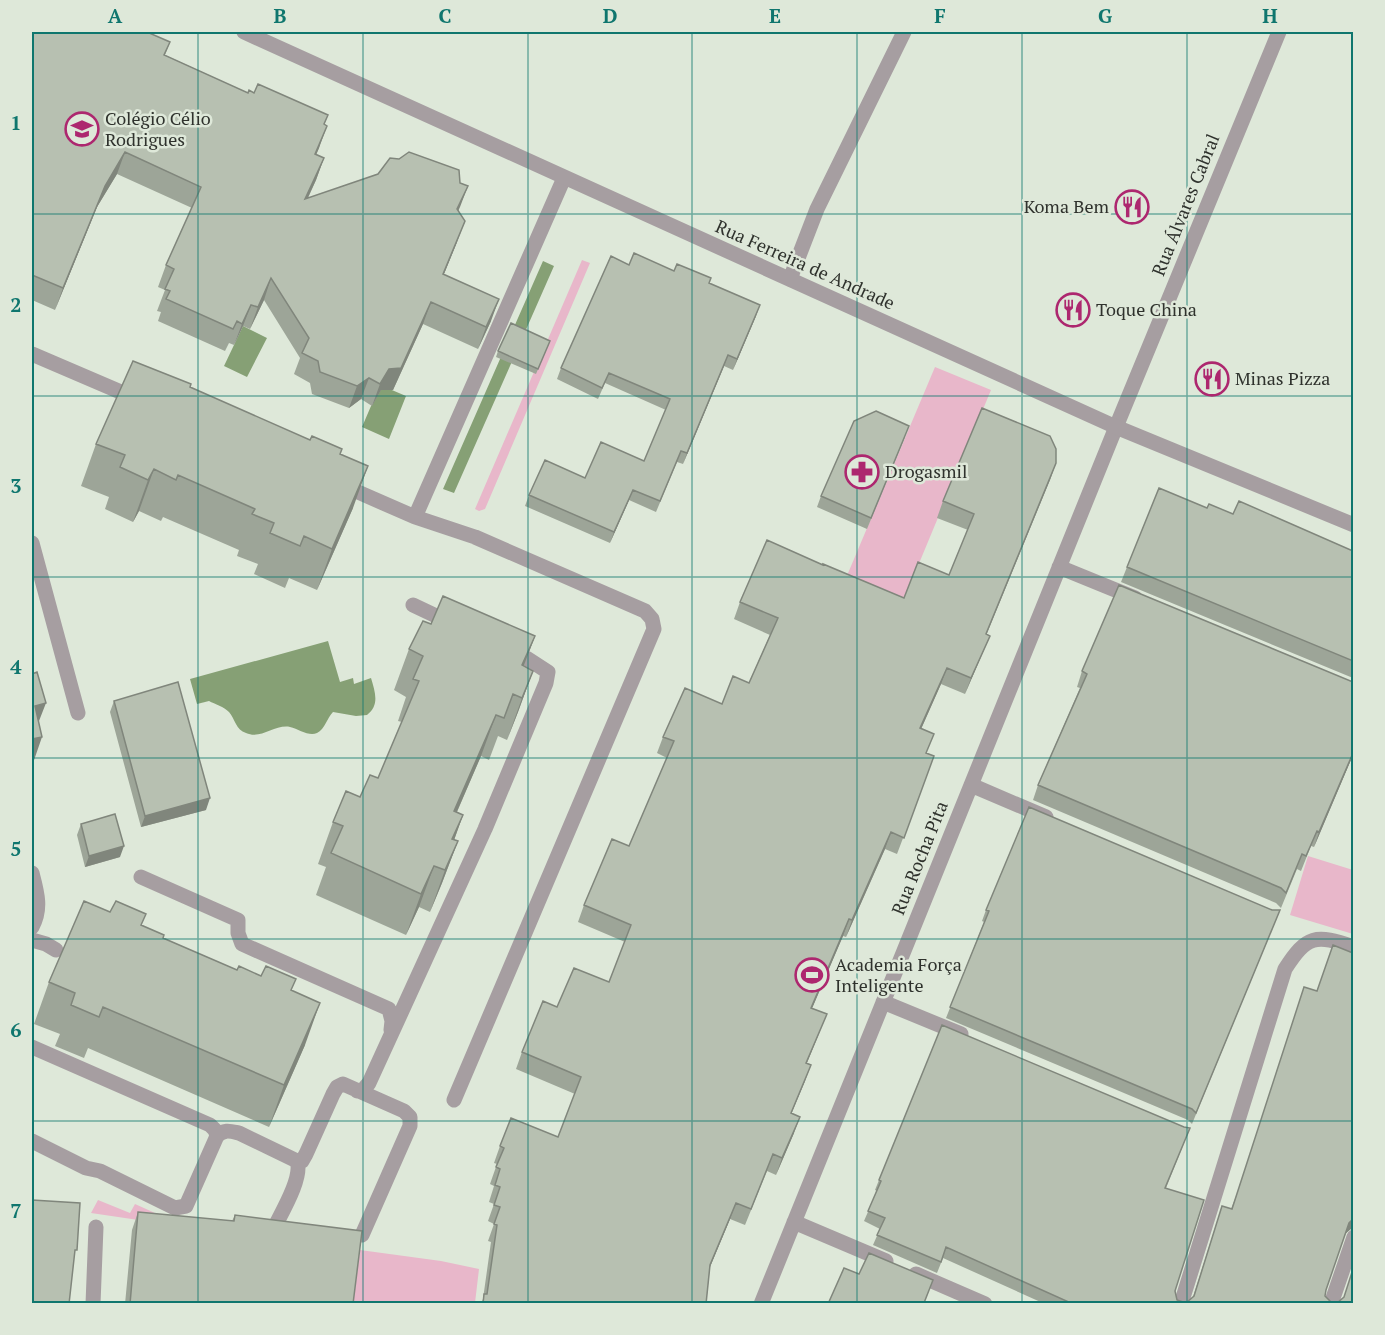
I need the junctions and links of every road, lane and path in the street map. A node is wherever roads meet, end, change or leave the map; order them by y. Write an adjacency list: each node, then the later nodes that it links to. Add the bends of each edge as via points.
1 (244, 32): 4 (street, Rua Ferreira de Andrade)
2 (904, 32): 5 (street, via 817,208)
3 (1279, 32): 8 (street, Rua Álvares Cabral)
4 (564, 178): 5 (street, Rua Ferreira de Andrade); 10 (street)
5 (790, 279): 8 (street, Rua Ferreira de Andrade)
6 (32, 354): 7 (street)
7 (152, 405)
8 (1116, 427): 11 (street, Rua Ferreira de Andrade); 13 (street, Rua Rocha Pita)
9 (327, 479): 10 (street)
10 (415, 517): 32 (street, via 475,537 645,611 654,629)
11 (1353, 525)
12 (32, 543): 18 (street)
13 (1059, 567): 15 (street); 19 (street, Rua Rocha Pita)
14 (413, 604): 16 (street)
15 (1151, 605)
16 (461, 627)
17 (496, 643): 28 (street, via 548,672 546,683 485,829)
18 (78, 713)
19 (971, 785): 20 (street); 27 (street, Rua Rocha Pita)
20 (1056, 821)
21 (32, 873): 23 (street, via 38,898)
22 (141, 877): 28 (street, via 238,920 242,944 388,1009)
23 (32, 927)
24 (32, 940): 26 (street)
25 (1353, 947): 44 (street, via 1329,939 1308,941 1284,969)
26 (56, 950)
27 (883, 1002): 29 (street); 36 (street, Rua Rocha Pita)
28 (391, 1033): 31 (street, via 369,1083)
29 (975, 1041)
30 (32, 1047): 33 (street, via 210,1125)
31 (357, 1091): 35 (street, via 343,1084 337,1087 306,1154 302,1161); 39 (street, via 410,1117 410,1126)
32 (454, 1101)
33 (217, 1136): 34 (street, via 186,1206 175,1208); 35 (street, via 229,1130 239,1133)
34 (32, 1141)
35 (297, 1161): 38 (street, via 297,1178)
36 (794, 1222): 42 (street, Rua Rocha Pita); 43 (street)
37 (96, 1227): 41 (street)
38 (274, 1228)
39 (362, 1236)
40 (1353, 1237): 45 (street)
41 (93, 1304)
42 (761, 1304)
43 (985, 1304)
44 (1181, 1304)
45 (1331, 1304)

